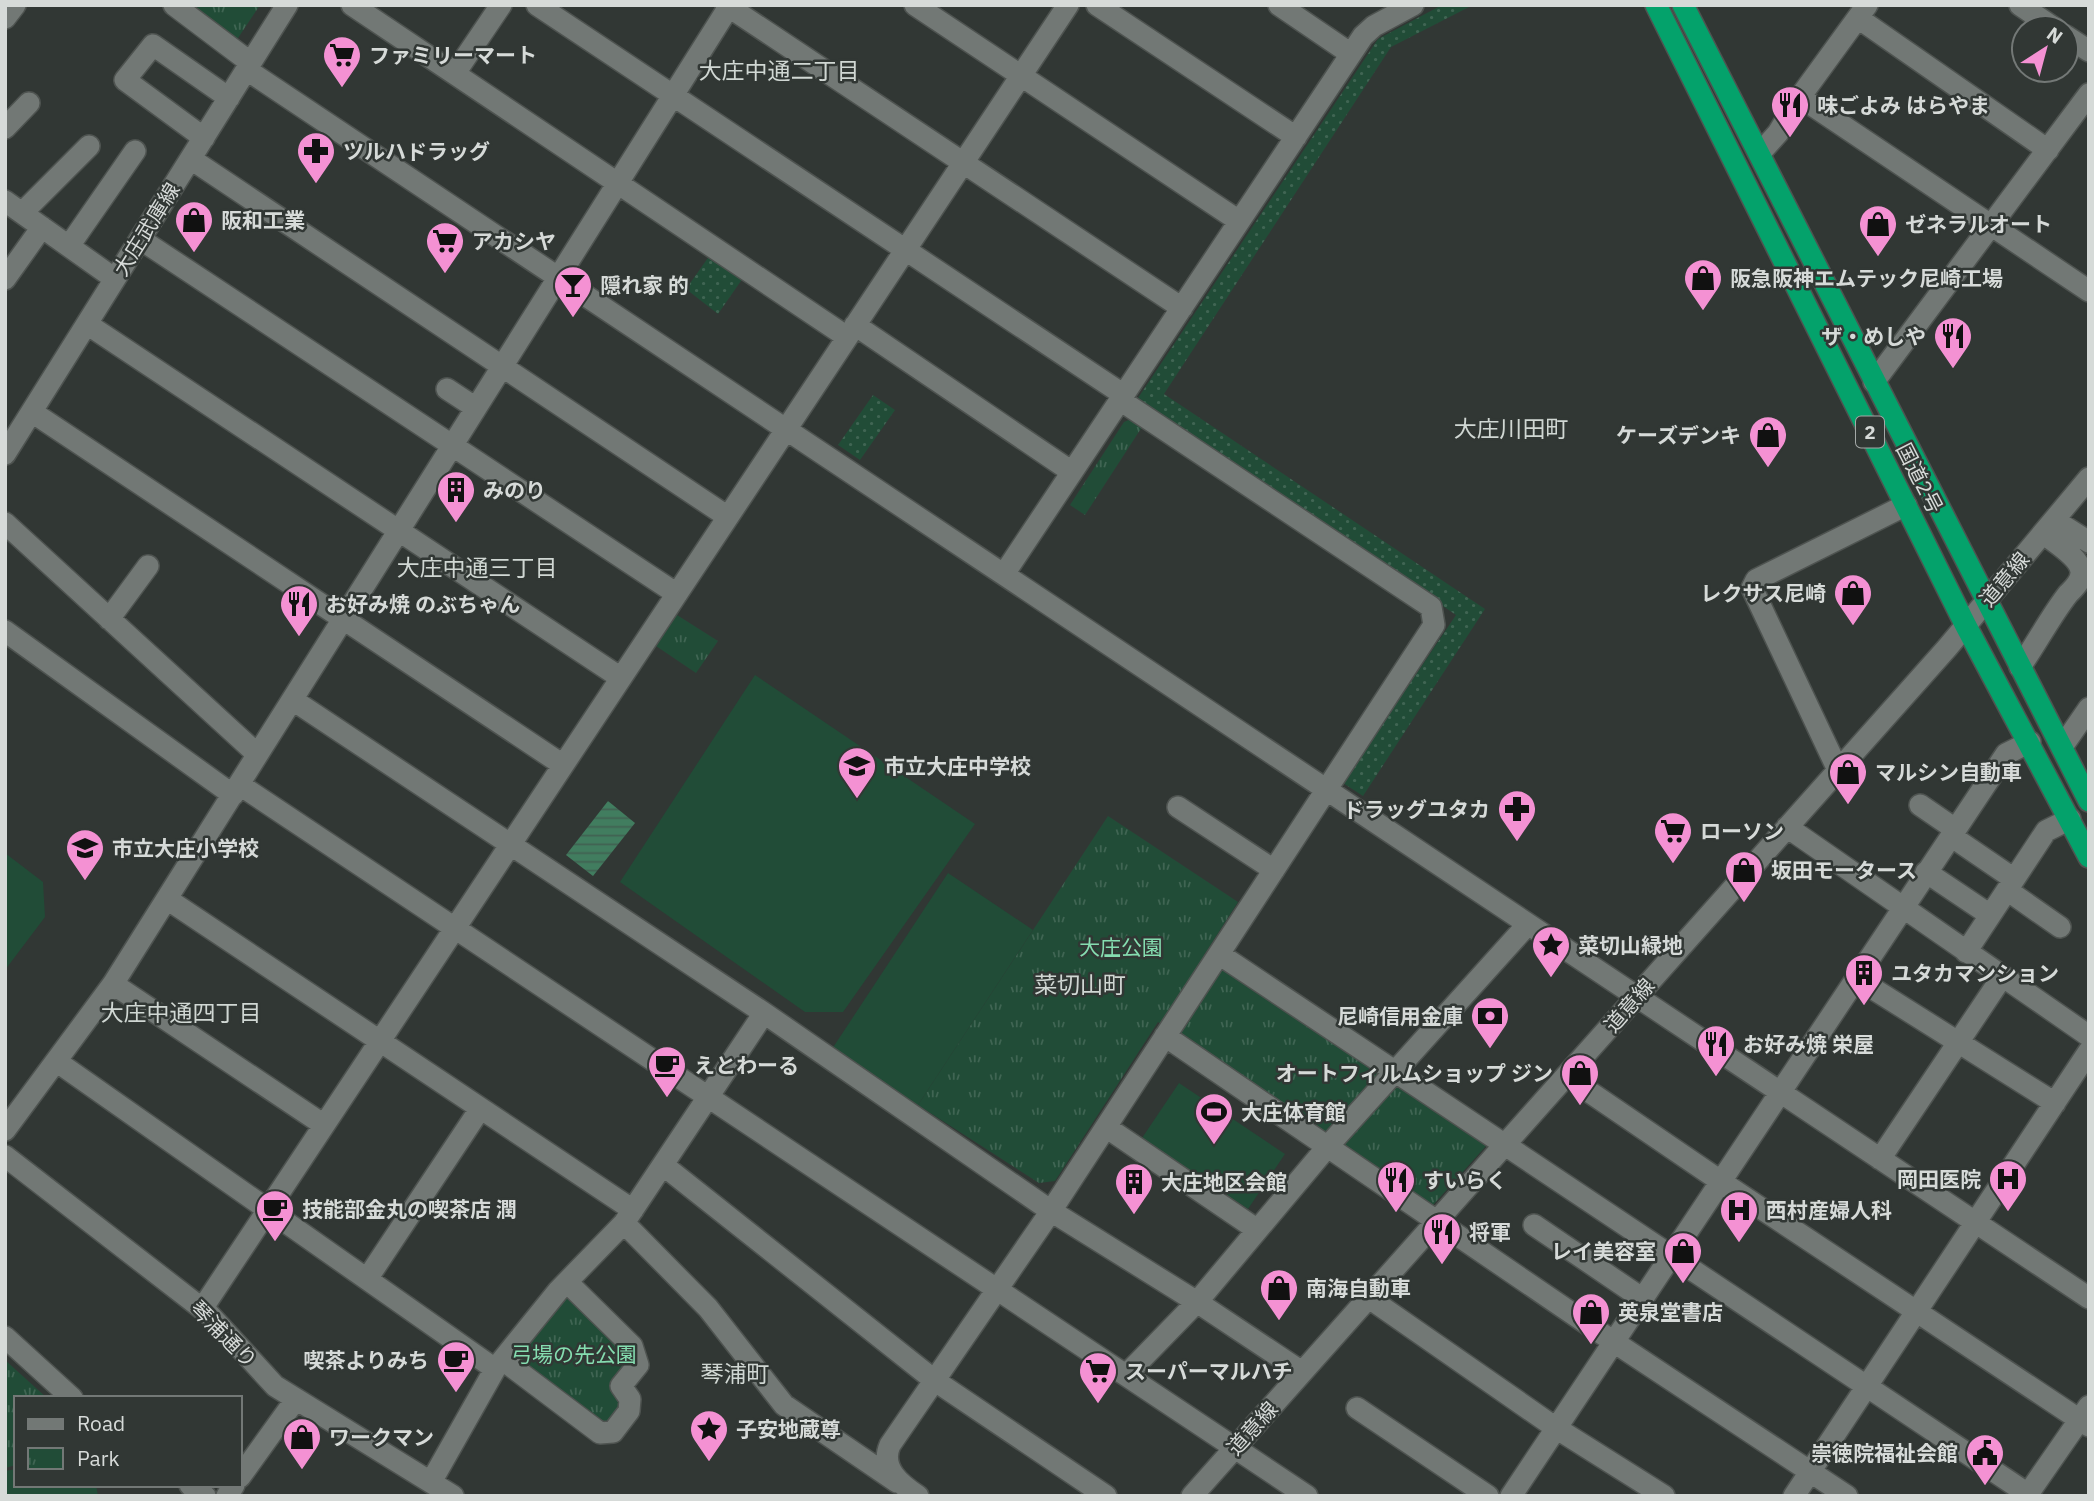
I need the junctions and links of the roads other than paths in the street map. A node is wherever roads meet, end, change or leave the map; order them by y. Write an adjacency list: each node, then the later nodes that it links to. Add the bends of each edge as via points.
1 (15, 5): 16 (street)
2 (174, 5): 18 (street)
3 (287, 5): 18 (street, 大庄武庫線)
4 (352, 5): 19 (street)
5 (501, 5): 19 (street)
6 (537, 5): 22 (street)
7 (915, 5): 20 (street)
8 (1068, 5): 20 (street)
9 (1097, 5): 27 (street)
10 (1279, 5): 17 (street)
11 (1413, 5): 17 (street, via 1374,26)
12 (1656, 5): 61 (highway, 国道2号 / 2)
13 (1683, 5): 32 (highway, 国道2号 / 2)
14 (728, 6): 22 (street); 34 (street)
15 (1862, 12): 23 (street); 30 (street)
16 (5, 18)
17 (1351, 54): 27 (street)
18 (249, 66): 24 (street, 大庄武庫線); 45 (street)
19 (455, 73): 35 (street)
20 (1020, 77): 34 (street); 37 (street)
21 (2089, 94): 30 (street)
22 (673, 96): 35 (street); 42 (street)
23 (1800, 97): 32 (street); 38 (street)
24 (229, 98): 28 (street, 大庄武庫線); 28 (street, via 153,45 125,80)
25 (29, 103): 26 (street)
26 (5, 128)
27 (1296, 137): 37 (street)
28 (204, 138): 33 (street, 大庄武庫線)
29 (89, 146): 36 (street)
30 (2048, 150): 38 (street)
31 (135, 151): 41 (street)
32 (1760, 153): 51 (highway, 国道2号 / 2)
33 (191, 159): 40 (street, 大庄武庫線); 50 (street)
34 (963, 163): 42 (street); 47 (street)
35 (618, 184): 45 (street); 49 (street)
36 (14, 207): 39 (street)
37 (1239, 221): 47 (street)
38 (1991, 225): 46 (street); 51 (street)
39 (42, 227): 41 (street); 43 (street)
40 (140, 239): 44 (street, 大庄武庫線); 57 (street)
41 (69, 246): 44 (street)
42 (906, 250): 49 (street); 53 (street)
43 (5, 279)
44 (115, 279): 48 (street, 大庄武庫線)
45 (558, 279): 50 (street); 56 (street)
46 (2087, 285)
47 (1182, 308): 53 (street)
48 (87, 324): 55 (street, 大庄武庫線); 65 (street)
49 (851, 331): 56 (street); 59 (street)
50 (502, 367): 54 (street); 62 (street)
51 (1874, 382): 70 (highway, 国道2号 / 2)
52 (450, 384): 54 (street)
53 (1122, 398): 59 (street); 85 (street, via 1431,607 1434,625)
54 (479, 404): 57 (street)
55 (32, 412): 58 (street, 大庄武庫線); 71 (street)
56 (785, 430): 62 (street); 68 (street)
57 (453, 445): 65 (street); 69 (street)
58 (5, 454)
59 (1072, 472): 68 (street)
60 (2089, 478): 64 (street, 道意線)
61 (1906, 505): 73 (highway, 国道2号 / 2); 83 (street, via 1756,580 1752,588)
62 (728, 517): 69 (street)
63 (5, 523): 72 (street)
64 (2048, 526): 66 (street); 70 (street, 道意線); 75 (street, via 2081,571 2079,581 2049,617)
65 (399, 530): 71 (street); 76 (street)
66 (2089, 542)
67 (148, 566): 72 (street)
68 (1004, 574): 85 (street)
69 (677, 594): 76 (street)
70 (1986, 601): 73 (street, 道意線); 75 (highway, 国道2号 / 2)
71 (344, 618): 77 (street); 82 (street)
72 (109, 619): 81 (street)
73 (1966, 626): 79 (highway, 国道2号 / 2); 83 (street, 道意線)
74 (5, 631): 84 (street)
75 (2020, 667): 80 (highway, 国道2号 / 2)
76 (621, 678): 82 (street)
77 (293, 700): 81 (street); 92 (street)
78 (2089, 708): 80 (street)
79 (2030, 742): 89 (highway, 国道2号 / 2); 91 (street, via 2006,754)
80 (2062, 747): 86 (highway, 国道2号 / 2)
81 (257, 754): 84 (street)
82 (563, 765): 92 (street)
83 (1838, 770): 90 (street, 道意線)
84 (237, 790): 97 (street); 101 (street)
85 (1327, 790): 94 (street); 100 (street)
86 (2089, 801)
87 (1920, 805): 91 (street)
88 (1178, 807): 94 (street)
89 (2070, 819): 93 (highway, 国道2号 / 2); 96 (street, via 2046,831)
90 (1787, 827): 98 (street); 108 (street, 道意線)
91 (1953, 832): 95 (street); 96 (street)
92 (510, 845): 101 (street); 109 (street)
93 (2089, 857)
94 (1274, 870): 104 (street)
95 (1926, 872): 98 (street); 99 (street)
96 (2011, 884): 99 (street); 102 (street)
97 (167, 899): 107 (street); 112 (street)
98 (1902, 908): 103 (street); 106 (street)
99 (1990, 915): 103 (street)
100 (1528, 924): 108 (street); 116 (street)
101 (456, 926): 112 (street); 119 (street)
102 (2060, 927)
103 (1966, 951): 105 (street)
104 (1219, 954): 110 (street); 116 (street)
105 (2002, 977): 111 (street); 113 (street)
106 (1856, 978): 113 (street); 118 (street)
107 (113, 985): 115 (street); 122 (street)
108 (1637, 996): 117 (street, 道意線); 118 (street)
109 (764, 1013): 119 (street); 132 (street)
110 (1165, 1036): 123 (street); 125 (street)
111 (2089, 1036)
112 (379, 1042): 121 (street); 122 (street)
113 (1958, 1042): 120 (street); 128 (street)
114 (2089, 1051): 120 (street)
115 (56, 1061): 124 (street); 131 (street)
116 (1395, 1072): 125 (street); 126 (street)
117 (1569, 1074): 126 (street, 道意線); 130 (street)
118 (1780, 1093): 128 (street); 130 (street)
119 (710, 1096): 129 (street); 141 (street)
120 (2054, 1103): 135 (street)
121 (480, 1109): 133 (street); 139 (street)
122 (324, 1125): 131 (street)
123 (1106, 1127): 132 (street); 137 (street)
124 (5, 1130)
125 (1328, 1146): 134 (street); 137 (street)
126 (1504, 1147): 134 (street, 道意線); 138 (street)
127 (5, 1156): 146 (street, 琴浦通り)
128 (1880, 1159): 135 (street)
129 (663, 1165): 133 (street); 153 (street)
130 (1721, 1180): 138 (street); 147 (street)
131 (268, 1210): 139 (street); 146 (street)
132 (1051, 1211): 141 (street); 145 (street)
133 (628, 1216): 140 (street); 164 (street, via 784,1405)
134 (1438, 1220): 143 (street, 道意線); 149 (street)
135 (1975, 1222): 142 (street); 147 (street)
136 (1534, 1225): 144 (street)
137 (1256, 1229): 145 (street)
138 (1672, 1256): 144 (street); 154 (street)
139 (367, 1279): 150 (street)
140 (567, 1282): 150 (street); 150 (street, via 632,1346 638,1365 621,1386 631,1399 629,1411 613,1432 600,1433)
141 (996, 1287): 152 (street); 153 (street)
142 (2089, 1297)
143 (1369, 1298): 151 (street, 道意線); 159 (street)
144 (1643, 1299): 149 (street)
145 (1197, 1302): 151 (street); 152 (street)
146 (202, 1309): 156 (street, 琴浦通り, via 275,1386)
147 (1916, 1312): 154 (street); 158 (street)
148 (5, 1337): 155 (street)
149 (1614, 1342): 159 (street); 161 (street)
150 (499, 1365): 163 (street)
151 (1302, 1372): 160 (street, 道意線)
152 (1126, 1375): 160 (street)
153 (934, 1380): 164 (street, via 886,1452 892,1474); 167 (street)
154 (1867, 1387): 161 (street); 165 (street)
155 (70, 1396)
156 (296, 1399): 162 (street); 163 (street, 琴浦通り)
157 (1357, 1408): 170 (street)
158 (2086, 1418): 165 (street)
159 (1556, 1428): 171 (street); 172 (street)
160 (1235, 1448): 168 (street, 道意線); 169 (street)
161 (1810, 1472): 173 (street); 174 (street)
162 (242, 1474)
163 (431, 1482): 166 (street, 琴浦通り)
164 (907, 1493)
165 (2029, 1495)
166 (453, 1496)
167 (1106, 1496)
168 (1192, 1496)
169 (1307, 1496)
170 (1488, 1496)
171 (1511, 1496)
172 (1664, 1496)
173 (1794, 1496)
174 (1847, 1496)

